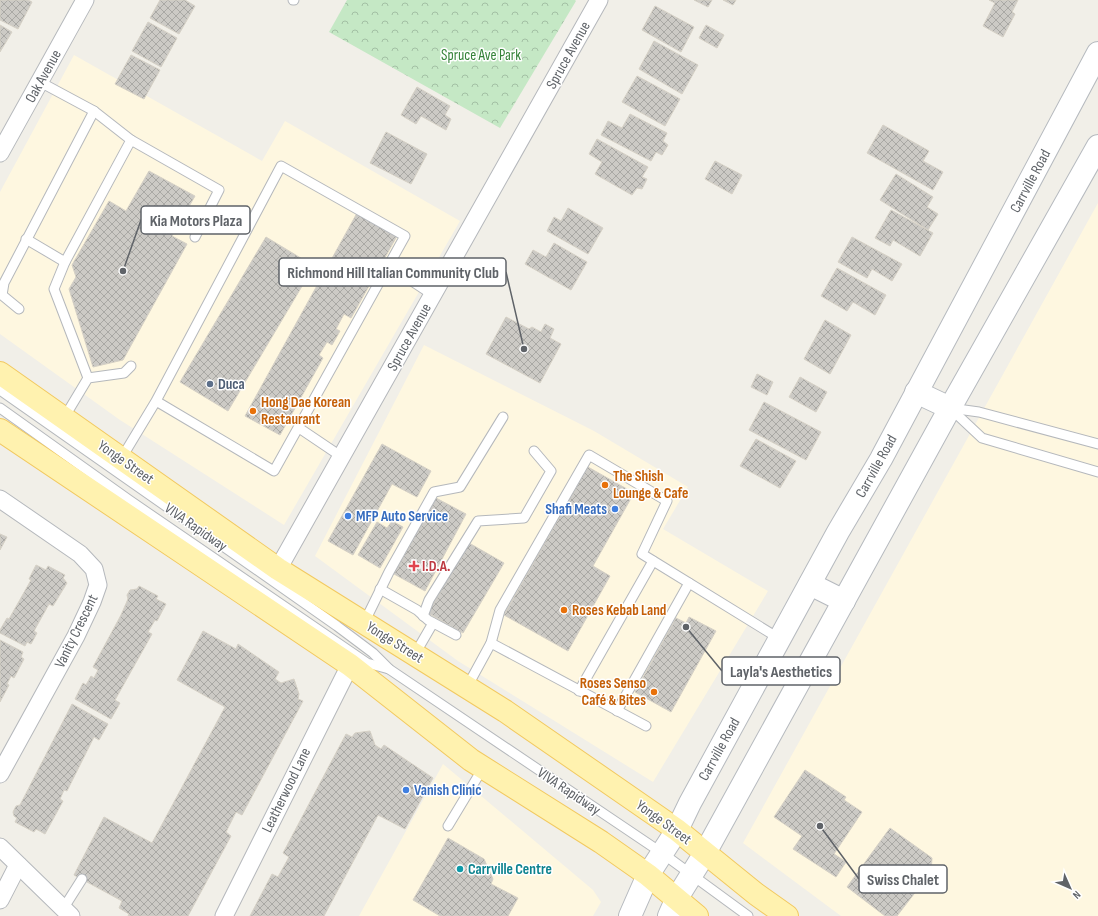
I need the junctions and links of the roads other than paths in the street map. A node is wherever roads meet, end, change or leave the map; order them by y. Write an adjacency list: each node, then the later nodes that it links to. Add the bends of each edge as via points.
1 (85, 0): 4 (street, Oak Avenue)
2 (599, 0): 13 (street, Spruce Avenue)
3 (1098, 54): 19 (main road, Carrville Road)
4 (40, 82): 5 (lane); 8 (street, Oak Avenue)
5 (94, 111): 6 (lane); 10 (lane)
6 (131, 140): 9 (lane, via 219,190); 11 (lane)
7 (1098, 146): 22 (main road)
8 (0, 153)
9 (194, 237)
10 (26, 239): 11 (lane); 14 (lane, via 4,283 2,295)
11 (65, 262): 17 (lane, via 54,289)
12 (389, 266): 13 (lane); 20 (lane, via 405,236 281,166); 25 (lane)
13 (433, 295): 29 (street, Spruce Avenue)
14 (19, 309)
15 (131, 366): 17 (lane, via 124,373)
16 (0, 373): 24 (main road, Yonge Street)
17 (88, 378): 24 (lane)
18 (0, 390): 47 (lane, VIVA Rapidway, via 337,626 373,653)
19 (916, 392): 22 (main road); 36 (main road, Carrville Road)
20 (156, 401): 25 (lane, via 274,471); 30 (lane)
21 (0, 408): 47 (lane, VIVA Rapidway, via 367,664)
22 (950, 408): 27 (lane, via 979,412); 31 (lane, via 982,438); 38 (main road)
23 (503, 417): 37 (lane, via 460,487 434,492)
24 (64, 418): 30 (main road, Yonge Street)
25 (299, 428): 29 (lane)
26 (0, 430): 46 (main road)
27 (1098, 444)
28 (534, 451): 39 (lane, via 551,471 524,518 478,521 429,600)
29 (342, 457): 34 (street, Spruce Avenue)
30 (121, 458): 34 (main road, Yonge Street)
31 (1098, 472)
32 (0, 499): 53 (street, Vanity Crescent, via 80,554 94,569 98,585 76,636)
33 (653, 561): 35 (lane); 44 (lane, via 642,554 667,501 589,455 500,610); 49 (lane)
34 (278, 569): 40 (main road, Yonge Street)
35 (689, 583): 43 (lane); 50 (lane)
36 (810, 584): 38 (main road); 43 (main road, Carrville Road)
37 (380, 589): 39 (lane); 40 (lane)
38 (844, 601): 58 (main road)
39 (423, 616): 41 (lane)
40 (364, 622): 45 (main road, Yonge Street)
41 (433, 623): 42 (lane); 45 (lane)
42 (456, 635)
43 (780, 639): 55 (main road, Carrville Road)
44 (491, 643): 48 (lane); 49 (lane)
45 (415, 654): 48 (main road, Yonge Street)
46 (350, 665): 52 (main road); 66 (street, Leatherwood Lane)
47 (389, 669): 57 (lane, VIVA Rapidway)
48 (466, 687): 55 (main road, Yonge Street, via 505,711)
49 (579, 691): 50 (lane)
50 (617, 711): 51 (lane)
51 (646, 726)
52 (483, 768): 54 (lane); 60 (main road, via 601,842)
53 (0, 774)
54 (448, 826)
55 (677, 830): 57 (main road, Carrville Road); 58 (main road, Yonge Street)
56 (0, 847): 59 (street)
57 (662, 853): 60 (main road, Carrville Road); 61 (lane, VIVA Rapidway)
58 (705, 853): 61 (main road); 70 (main road, Yonge Street)
59 (18, 865): 63 (street); 65 (street)
60 (648, 875): 64 (main road); 67 (main road, Carrville Road)
61 (691, 875): 64 (main road); 69 (lane, VIVA Rapidway)
62 (82, 879): 65 (lane)
63 (0, 900)
64 (673, 907): 68 (main road)
65 (67, 913)
66 (224, 916)
67 (630, 916)
68 (697, 916)
69 (748, 916)
70 (787, 916)

